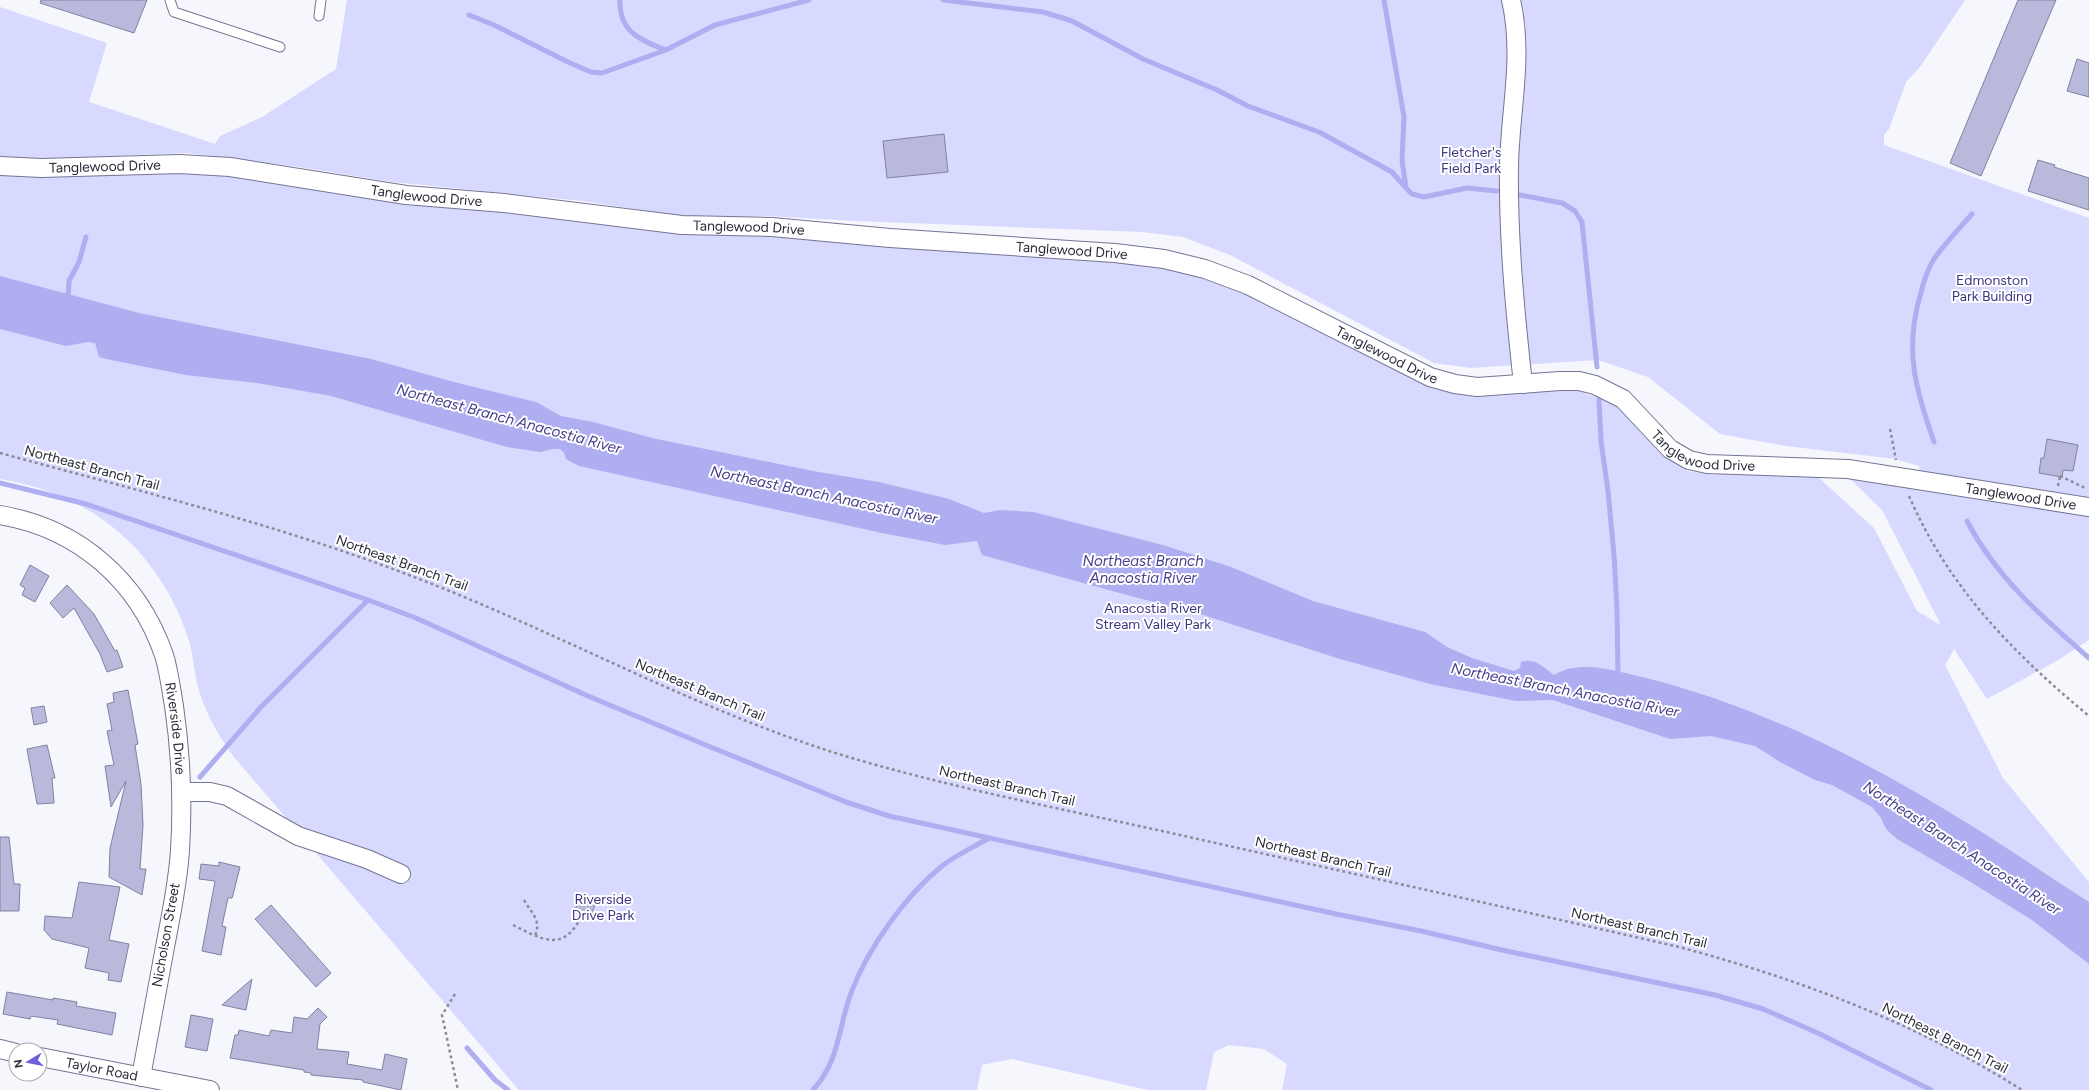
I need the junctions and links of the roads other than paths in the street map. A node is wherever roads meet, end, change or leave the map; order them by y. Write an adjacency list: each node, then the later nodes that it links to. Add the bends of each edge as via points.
1 (170, 0): 5 (lane, via 174,12)
2 (322, 0): 4 (lane)
3 (1511, 0): 7 (street, via 1518,46 1508,206)
4 (319, 16)
5 (280, 47)
6 (0, 166): 7 (street, Tanglewood Drive, via 41,168 180,164 223,167 406,195 504,202 682,225 772,227 1164,259 1204,269 1248,285 1430,377 1476,387)
7 (1524, 384): 8 (street, Tanglewood Drive, via 1579,381 1610,391 1623,399 1670,449 1689,460 1729,466 1848,469)
8 (2089, 507)
9 (0, 515): 10 (street, Riverside Drive, via 41,525 65,536 110,569 130,590 155,633 164,655 175,715)
10 (182, 792): 11 (street, Riverside Drive, via 210,792 227,796 298,836 367,859); 13 (street, Nicholson Street, via 180,852)
11 (401, 874)
12 (48, 1059): 13 (street, Taylor Road)
13 (141, 1077): 14 (street, Taylor Road)
14 (210, 1090)

